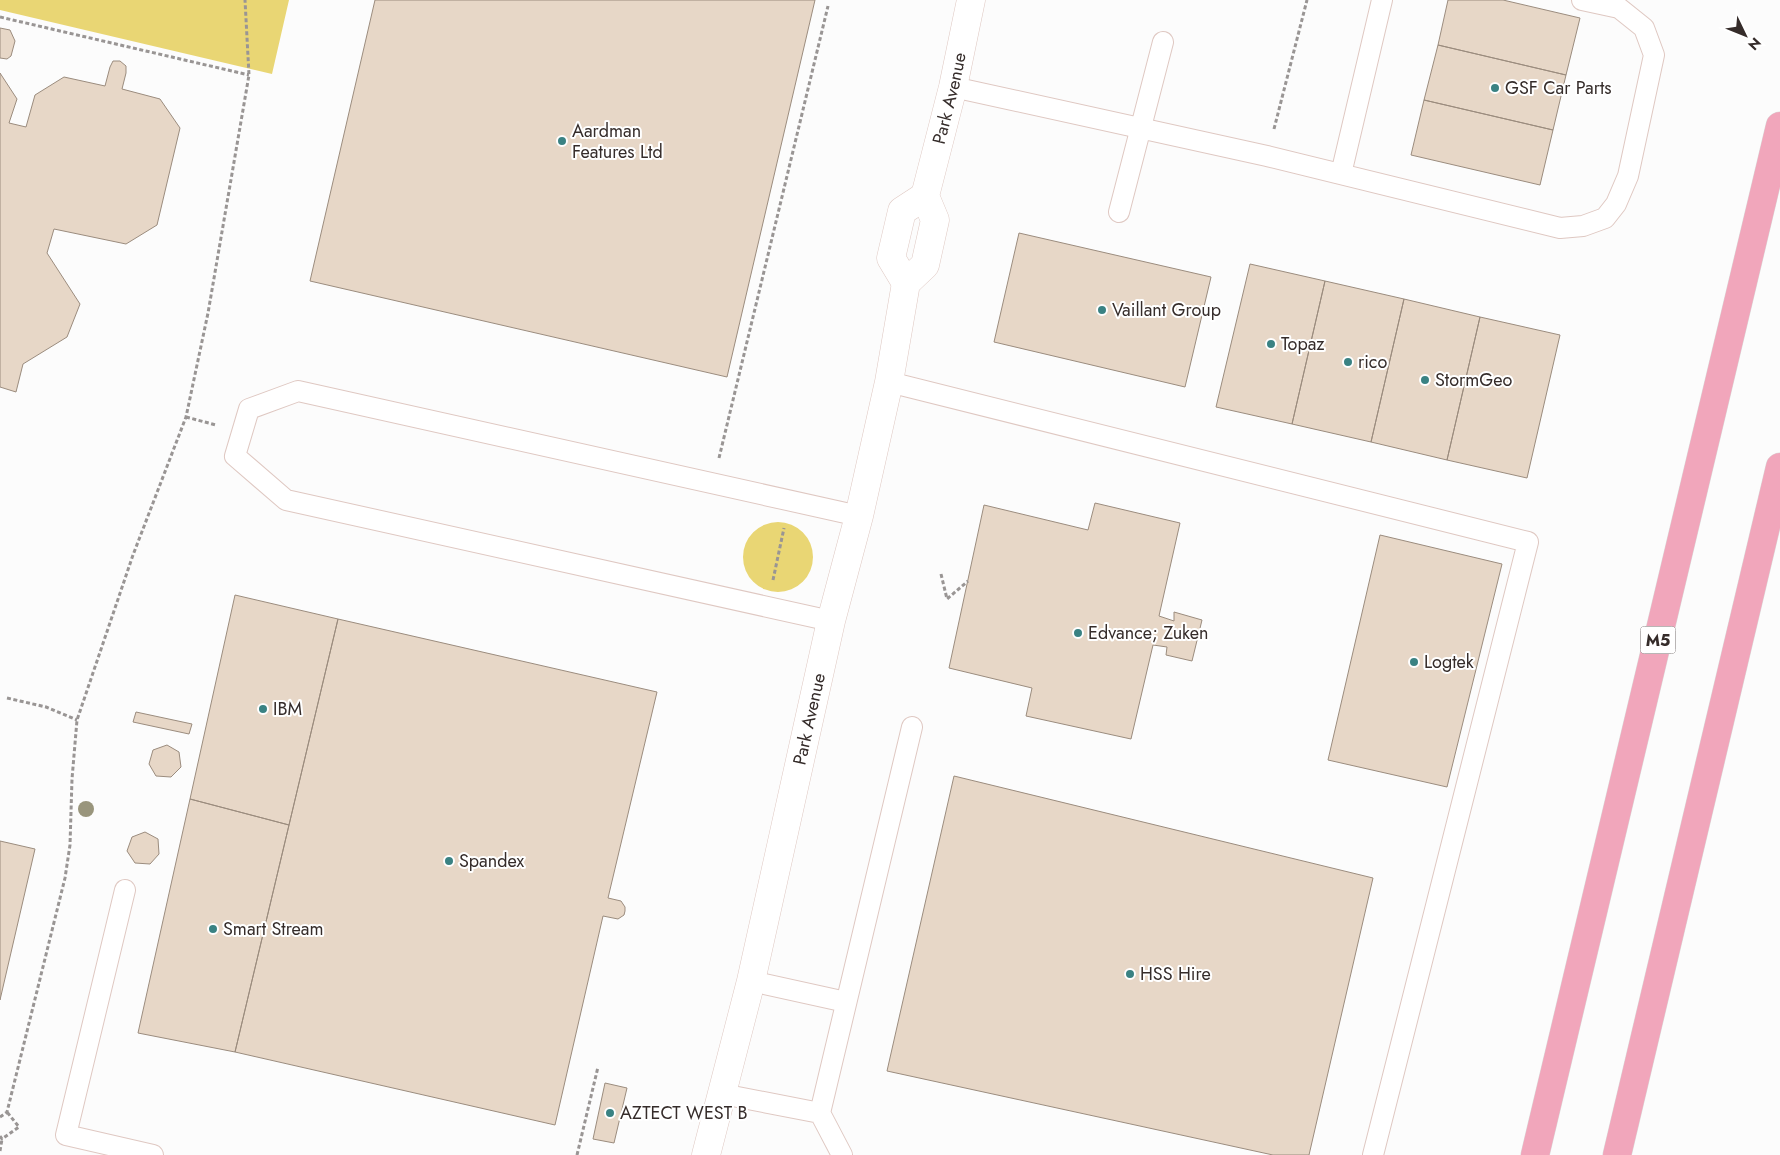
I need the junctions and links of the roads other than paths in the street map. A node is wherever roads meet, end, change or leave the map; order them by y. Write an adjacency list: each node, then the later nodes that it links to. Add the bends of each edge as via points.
1 (971, 0): 5 (street, Park Avenue)
2 (1382, 0): 8 (lane)
3 (1582, 0): 8 (lane, via 1619,8 1644,28 1654,55 1628,176 1616,204 1605,218 1583,226 1560,228)
4 (1163, 42): 7 (lane)
5 (953, 87): 7 (lane); 10 (street, Park Avenue, via 925,196 902,211 891,258 906,283)
6 (1780, 126): 24 (highway, M5)
7 (1141, 128): 8 (lane); 9 (lane)
8 (1341, 174)
9 (1119, 212)
10 (889, 382): 12 (street, Park Avenue); 23 (lane, via 1528,542)
11 (1780, 467): 25 (highway)
12 (859, 516): 13 (street, Park Avenue); 13 (lane, via 298,391 249,409 235,456 286,500)
13 (831, 621): 16 (street, Park Avenue)
14 (912, 727): 17 (lane)
15 (125, 890): 20 (lane, via 66,1135)
16 (751, 981): 17 (lane); 18 (street, Park Avenue)
17 (846, 1002): 19 (lane)
18 (722, 1094): 19 (lane); 21 (street, Park Avenue)
19 (820, 1113): 22 (lane)
20 (153, 1155)
21 (706, 1155)
22 (842, 1155)
23 (1373, 1155)
24 (1535, 1155)
25 (1617, 1155)

